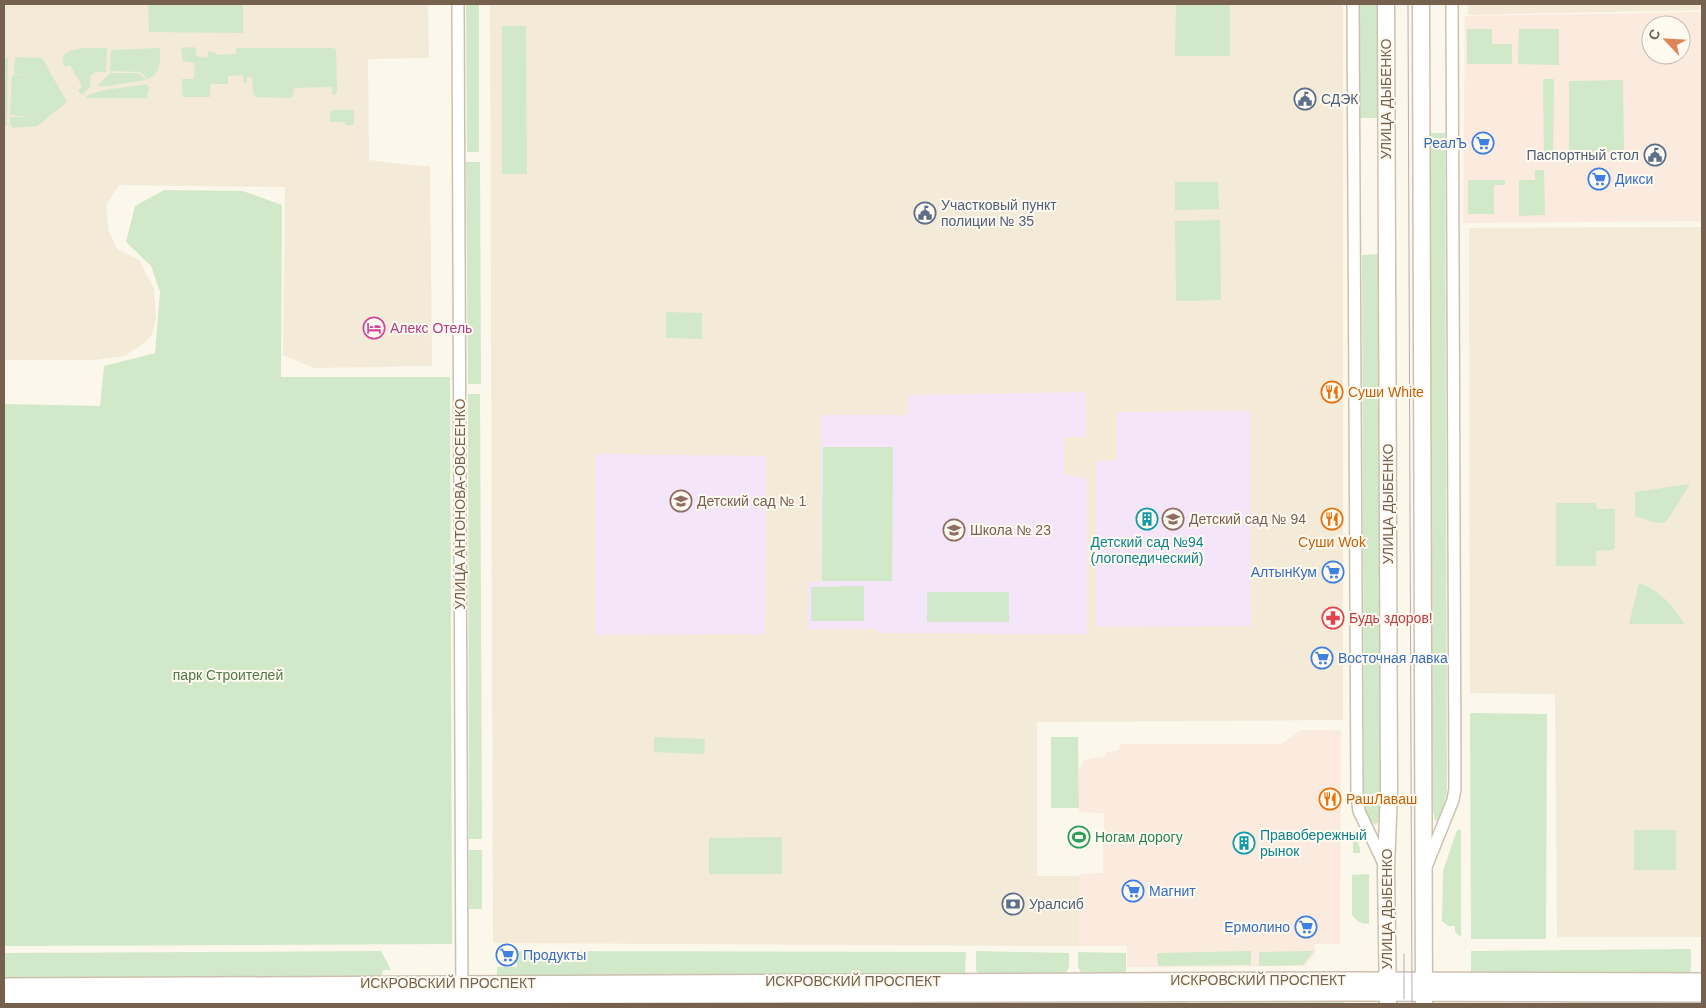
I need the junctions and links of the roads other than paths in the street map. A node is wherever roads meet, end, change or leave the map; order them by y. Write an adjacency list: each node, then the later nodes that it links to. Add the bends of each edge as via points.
1 (458, 4): 12 (street, УЛИЦА АНТОНОВА-ОВСЕЕНКО)
2 (1353, 4): 6 (street, via 1357,796 1359,811)
3 (1386, 4): 6 (main road, УЛИЦА ДЫБЕНКО, via 1389,770)
4 (1421, 4): 7 (main road)
5 (1452, 4): 7 (street, via 1455,789)
6 (1386, 869): 10 (main road, УЛИЦА ДЫБЕНКО)
7 (1423, 873): 11 (main road)
8 (1702, 981): 11 (street, ИСКРОВСКИЙ ПРОСПЕКТ)
9 (4, 986): 12 (street, ИСКРОВСКИЙ ПРОСПЕКТ)
10 (1387, 992): 11 (street, ИСКРОВСКИЙ ПРОСПЕКТ); 12 (street, ИСКРОВСКИЙ ПРОСПЕКТ)
11 (1424, 993): 13 (street, ИСКРОВСКИЙ ПРОСПЕКТ)
12 (462, 994): 14 (street, ИСКРОВСКИЙ ПРОСПЕКТ)
13 (1702, 994)
14 (4, 998)

